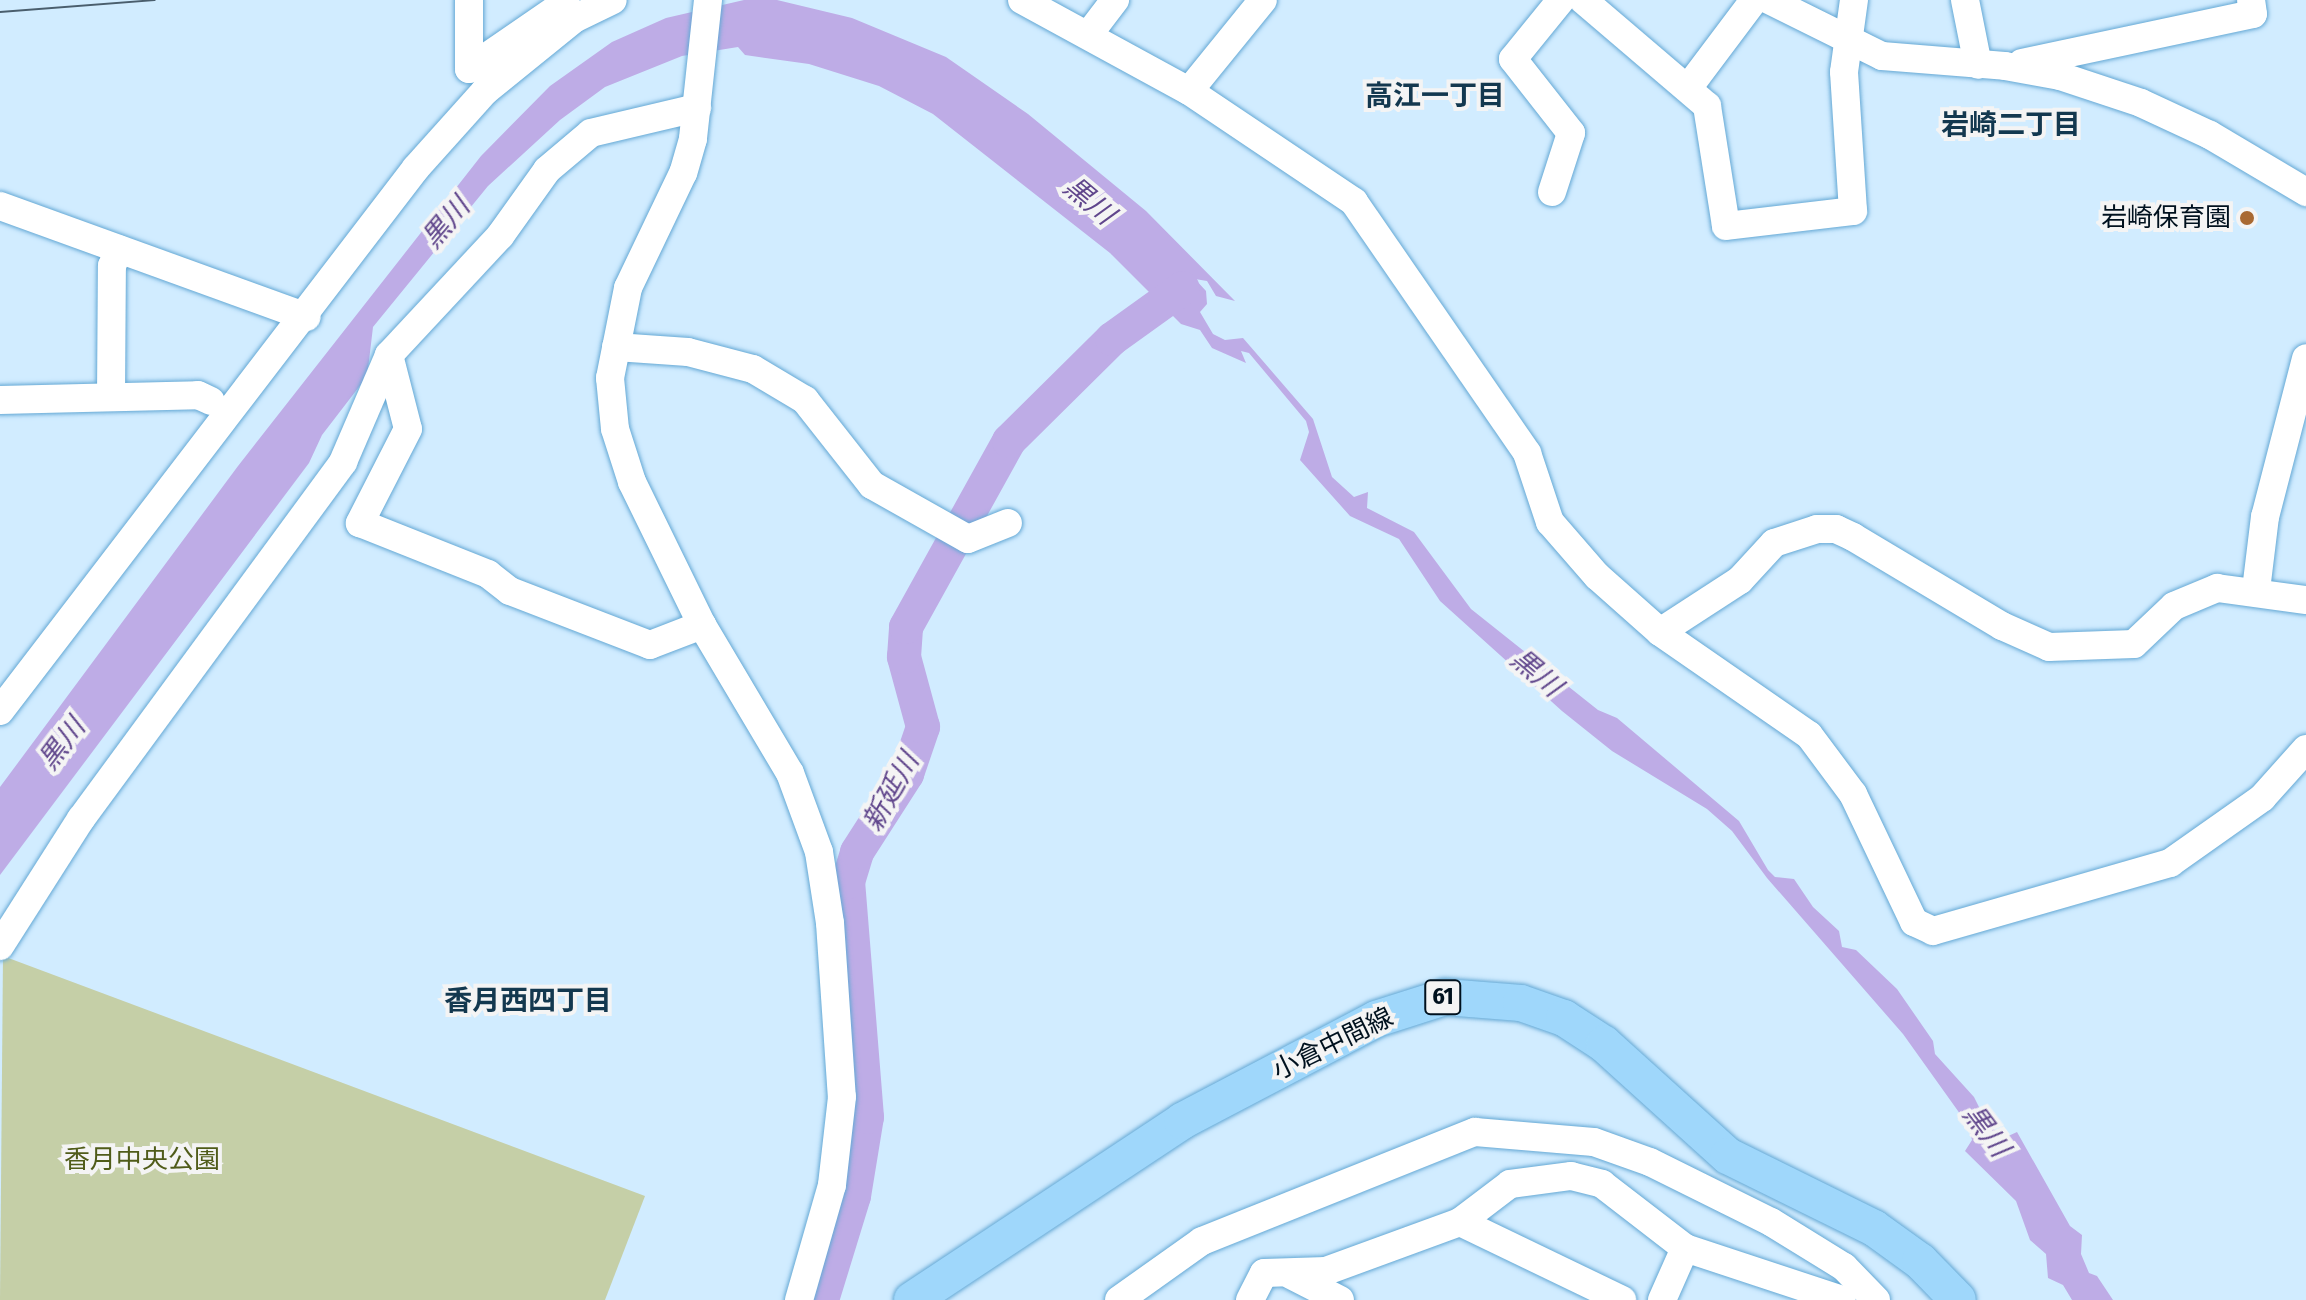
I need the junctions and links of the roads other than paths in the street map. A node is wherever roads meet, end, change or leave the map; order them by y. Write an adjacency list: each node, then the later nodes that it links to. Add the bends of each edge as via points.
1 (469, 0): 14 (street, via 469,69 565,3)
2 (613, 0): 14 (street)
3 (708, 0): 20 (street)
4 (1022, 0): 15 (street)
5 (1115, 0): 15 (street)
6 (1263, 0): 19 (street)
7 (1561, 0): 21 (street, via 1513,59 1571,133)
8 (1583, 0): 18 (street)
9 (1754, 0): 18 (street)
10 (1769, 0): 16 (street)
11 (1854, 0): 16 (street)
12 (1965, 0): 17 (street)
13 (2251, 0): 17 (street, via 2253,14)
14 (574, 19): 25 (street, via 485,91 416,168)
15 (1089, 34): 19 (street)
16 (1848, 43): 17 (street, via 1909,61); 18 (street, via 1844,72 1853,211 1726,226 1707,106)
17 (1992, 65): 22 (street, via 2060,76 2141,103 2210,135)
18 (1688, 88)
19 (1189, 91): 36 (street, via 1354,202 1527,453 1550,522 1597,576)
20 (698, 97): 26 (street, via 683,173 628,288); 27 (street, via 591,133 547,170 500,236)
21 (1552, 192)
22 (2306, 192)
23 (0, 206): 24 (street)
24 (119, 249): 25 (street); 29 (street, via 112,266)
25 (307, 317): 37 (street)
26 (616, 347): 32 (street, via 688,352 753,369 805,400 872,485 968,539); 35 (street, via 610,378 615,429 632,482)
27 (389, 355): 35 (street, via 408,429 360,523 488,574 510,591 650,645); 39 (street, via 343,462 81,819)
28 (2305, 364): 33 (street, via 2265,517)
29 (111, 397): 30 (street); 31 (street, via 198,395)
30 (0, 400)
31 (211, 401)
32 (1008, 523)
33 (2256, 590): 34 (street); 36 (street, via 2217,588 2174,606 2134,644 2049,647 2002,626 1853,537 1836,529 1817,529 1774,543 1740,580)
34 (2306, 600)
35 (702, 625): 43 (street, via 790,773 819,852 830,923 842,1097 839,1142 820,1237)
36 (1660, 632): 38 (street, via 1809,735 1853,794 1914,922 1933,931 2170,863 2262,798)
37 (0, 711)
38 (2306, 749)
39 (0, 946)
40 (1460, 1222): 41 (street, via 1510,1184 1571,1176 1602,1184); 42 (street, via 1326,1271); 48 (street)
41 (1685, 1248): 49 (street); 50 (street)
42 (1290, 1275): 46 (street, via 1264,1273); 47 (street)
43 (799, 1300)
44 (912, 1300): 52 (main road, 小倉中間線 / 61, via 1182,1121 1376,1019 1445,997 1521,1003 1564,1018 1604,1044 1728,1156 1874,1228 1920,1261)
45 (1119, 1300): 51 (street, via 1202,1241 1475,1132 1594,1142 1650,1162 1771,1222 1844,1267)
46 (1250, 1300)
47 (1340, 1300)
48 (1622, 1300)
49 (1662, 1300)
50 (1842, 1300)
51 (1876, 1300)
52 (1958, 1300)

